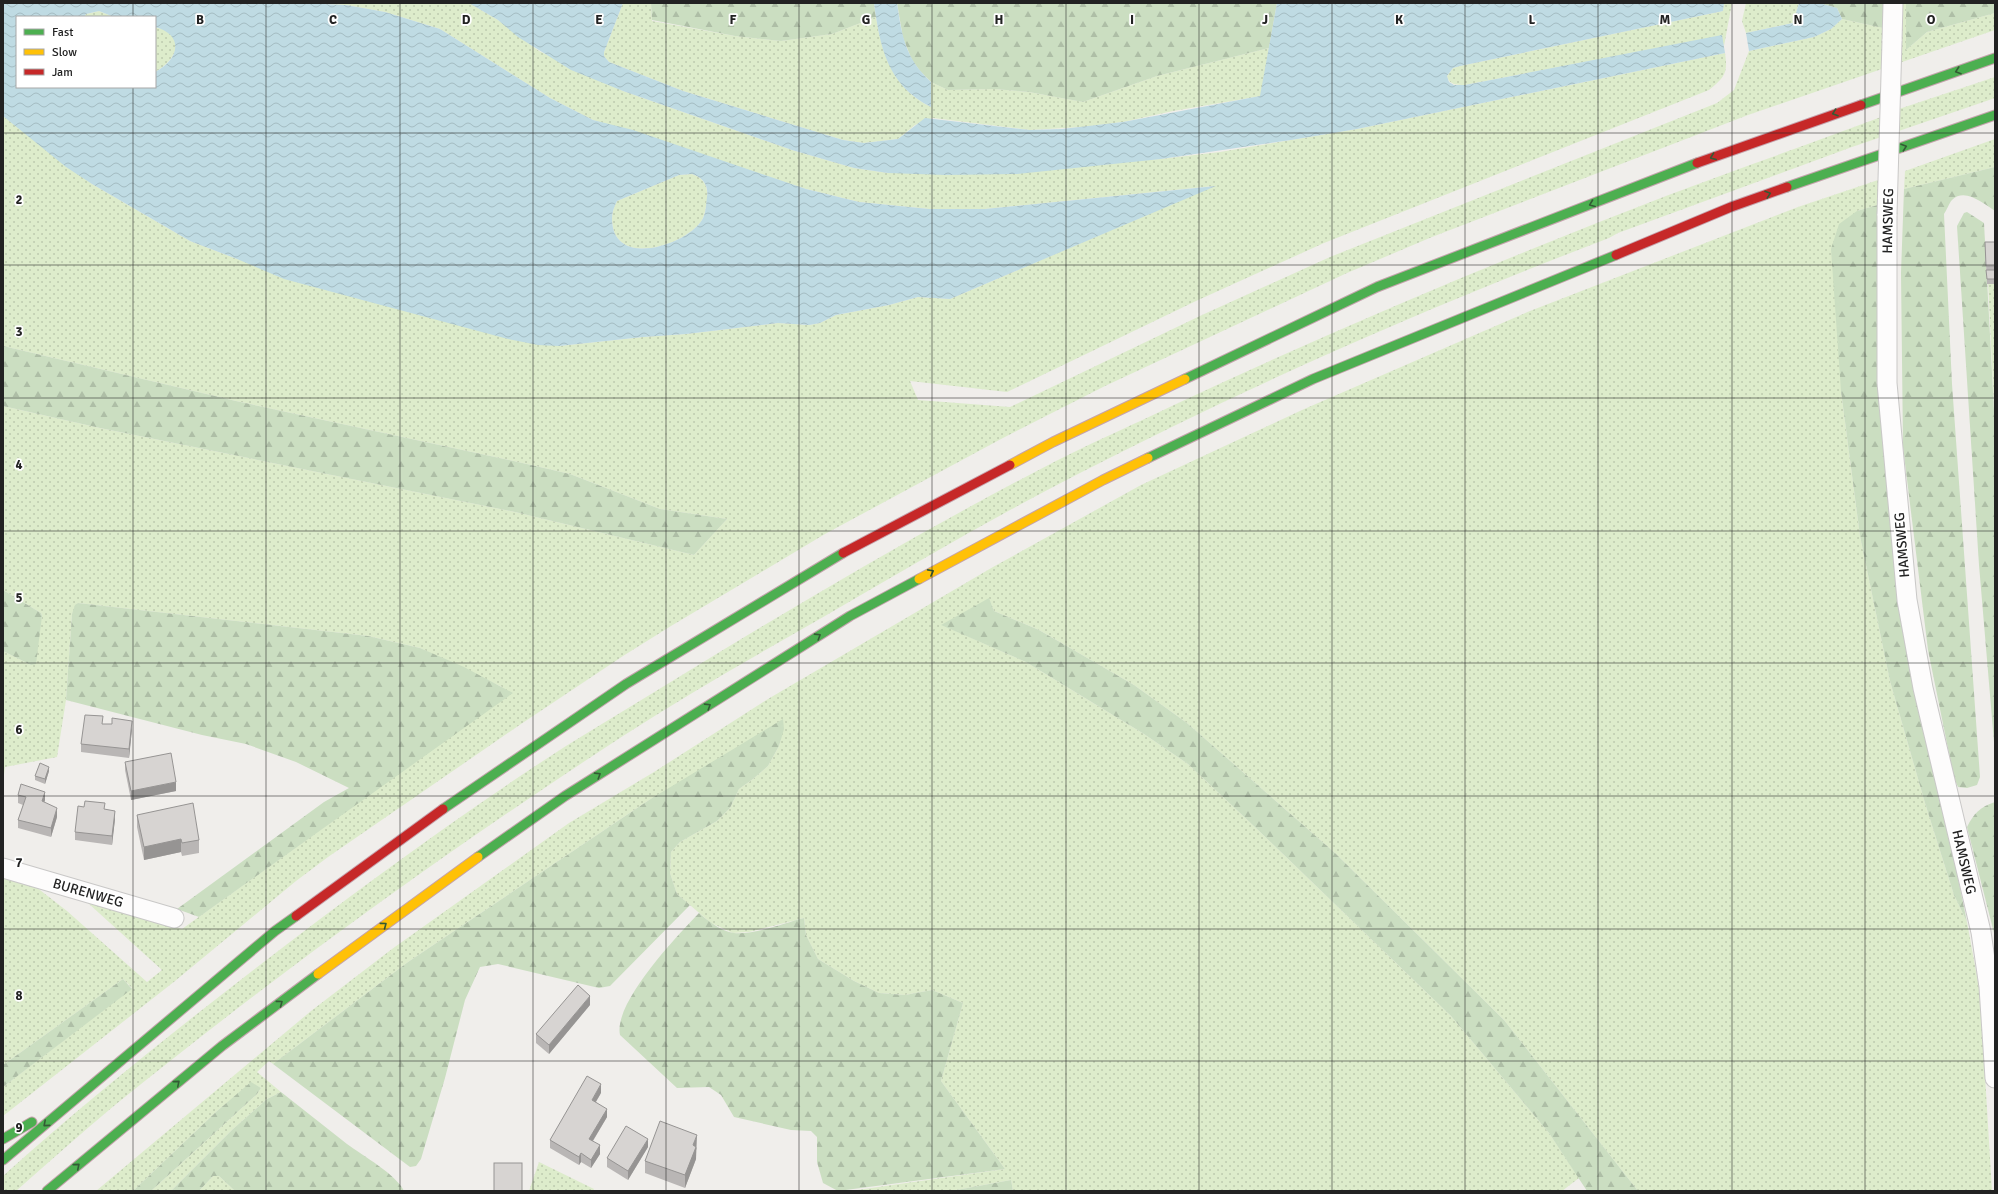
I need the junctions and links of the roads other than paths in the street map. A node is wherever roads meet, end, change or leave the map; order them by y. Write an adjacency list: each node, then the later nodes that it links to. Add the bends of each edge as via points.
1 (1893, 3): 6 (street, HAMSWEG, bridge, via 1887,214 1887,383 1907,600 1923,688 1980,932 1989,987)
2 (1995, 58): 7 (highway, one-way to 7, via 1722,153 1378,288 1053,442 828,561 626,684 447,806 275,931)
3 (1995, 115): 10 (highway, one-way to 3, via 222,1046 413,903 566,796 850,616 1103,480 1313,379 1731,207)
4 (3, 868): 5 (street, BURENWEG)
5 (174, 918)
6 (1995, 1078)
7 (86, 1089): 8 (highway); 9 (highway, one-way to 9)
8 (3, 1139)
9 (3, 1160)
10 (47, 1191)

